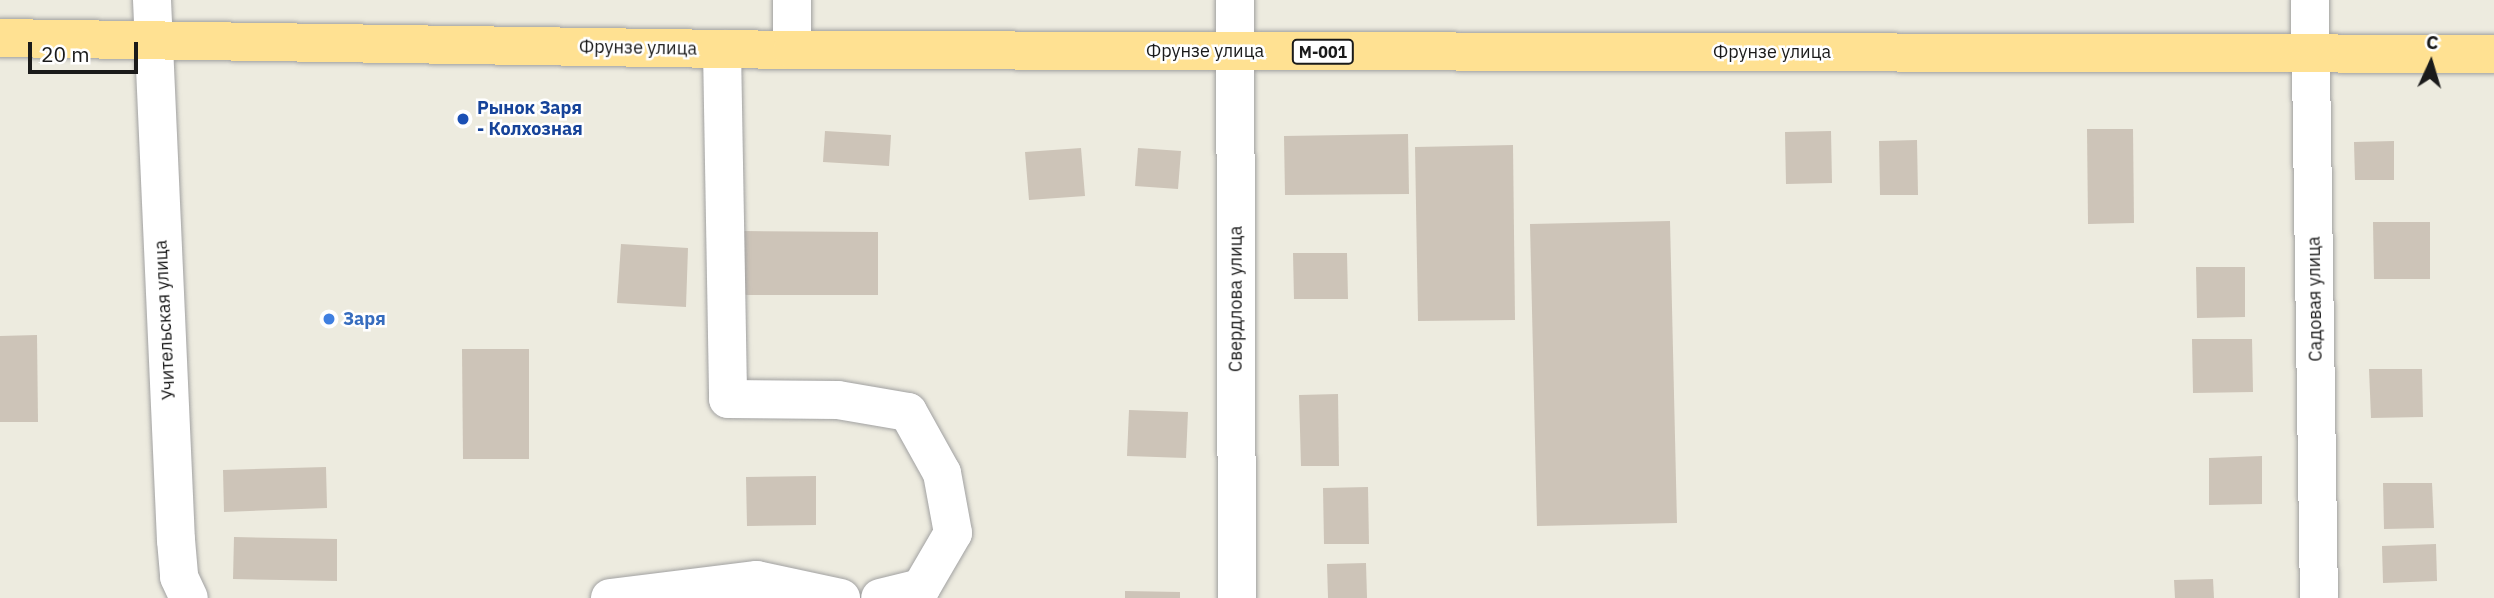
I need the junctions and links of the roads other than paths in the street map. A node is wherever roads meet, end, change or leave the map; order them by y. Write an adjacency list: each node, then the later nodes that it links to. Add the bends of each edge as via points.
1 (152, 0): 6 (street, Учительская улица)
2 (792, 0): 8 (street)
3 (1235, 0): 9 (street, Свердлова улица)
4 (2310, 0): 10 (street, Садовая улица)
5 (0, 38): 6 (main road, Фрунзе улица / M-001)
6 (152, 38): 7 (main road, Фрунзе улица / M-001); 12 (street, Учительская улица, via 176,540 179,577)
7 (722, 49): 8 (main road, Фрунзе улица / M-001); 15 (street, via 728,399 838,400 908,412 942,473 953,533 921,588)
8 (792, 50): 9 (main road, Фрунзе улица / M-001)
9 (1235, 51): 10 (main road, Фрунзе улица / M-001); 16 (street, Свердлова улица)
10 (2311, 53): 11 (main road, Фрунзе улица / M-001); 17 (street, Садовая улица)
11 (2494, 54)
12 (188, 598)
13 (610, 598): 14 (street, via 757,580)
14 (841, 598)
15 (880, 598)
16 (1237, 598)
17 (2319, 598)

